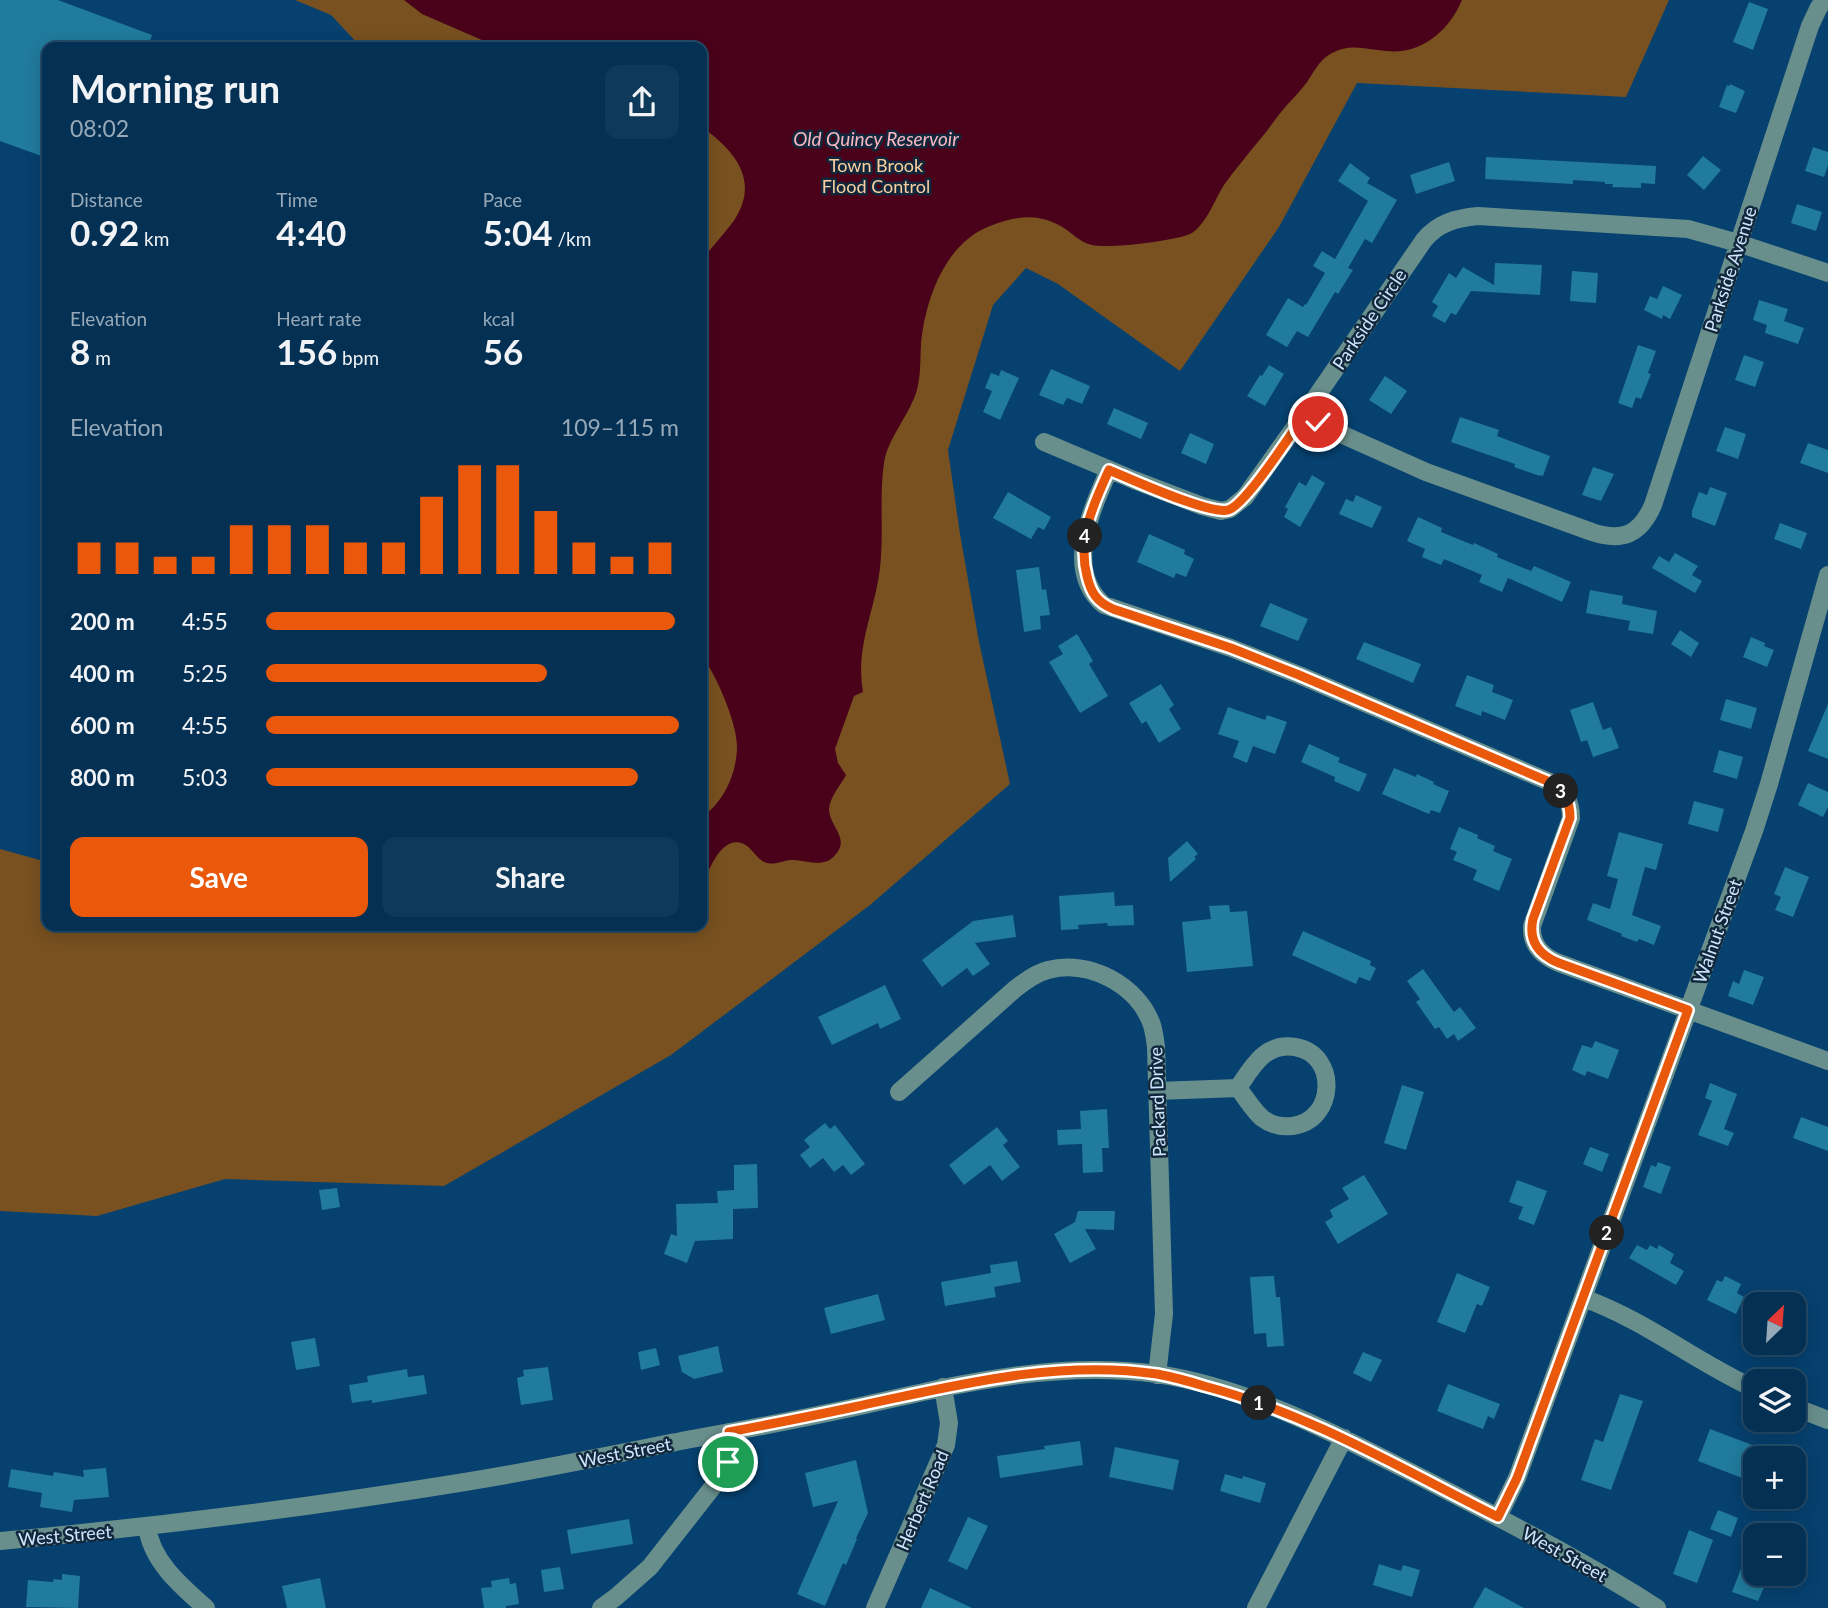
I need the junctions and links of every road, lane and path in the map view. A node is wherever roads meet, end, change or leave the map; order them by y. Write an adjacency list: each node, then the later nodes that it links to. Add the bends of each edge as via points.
1 (1825, 0): 2 (street, Parkside Avenue, via 1810,26)
2 (1738, 243): 3 (street, Parkside Circle); 4 (street, Parkside Circle, via 1676,228 1478,216 1448,222 1431,232 1417,249); 4 (street, Parkside Avenue, via 1653,505 1644,522 1629,533 1602,536 1450,481 1340,434)
3 (1828, 273)
4 (1306, 413): 6 (street, Parkside Circle, via 1245,497 1230,509 1202,506)
5 (1044, 442): 6 (street)
6 (1109, 470): 8 (street, via 1089,519 1084,548 1091,591 1104,605 1299,675 1560,789 1569,802 1570,818 1533,919 1531,934 1537,948 1559,963)
7 (1828, 575): 8 (street, Walnut Street, via 1762,807)
8 (1688, 1010): 9 (street); 13 (street, Walnut Street)
9 (1828, 1061)
10 (1238, 1088): 10 (street, via 1264,1119 1288,1127 1309,1121 1327,1095 1322,1067 1313,1056 1285,1047 1263,1054); 11 (street)
11 (1157, 1091): 12 (street, Packard Drive, via 1152,1024 1141,1005 1116,982 1072,968 1047,970 1025,981); 14 (street, Packard Drive, via 1164,1314)
12 (899, 1093)
13 (1583, 1298): 15 (street, via 1624,1314); 21 (street, Walnut Street, via 1517,1478)
14 (1157, 1374): 16 (street, West Street, via 1061,1372); 20 (street, West Street, via 1246,1398)
15 (1743, 1383)
16 (943, 1387): 19 (street, West Street); 26 (street, Herbert Road, via 949,1423 946,1445)
17 (1806, 1412): 18 (street)
18 (1828, 1420)
19 (729, 1432): 22 (street, West Street, via 467,1482); 25 (street, via 728,1462 719,1479 650,1567)
20 (1343, 1438): 21 (street, West Street); 27 (street)
21 (1498, 1517): 28 (street, West Street)
22 (147, 1526): 23 (street, West Street); 24 (street, via 150,1544 162,1564)
23 (0, 1541)
24 (206, 1608)
25 (601, 1608)
26 (875, 1608)
27 (1256, 1608)
28 (1657, 1608)

